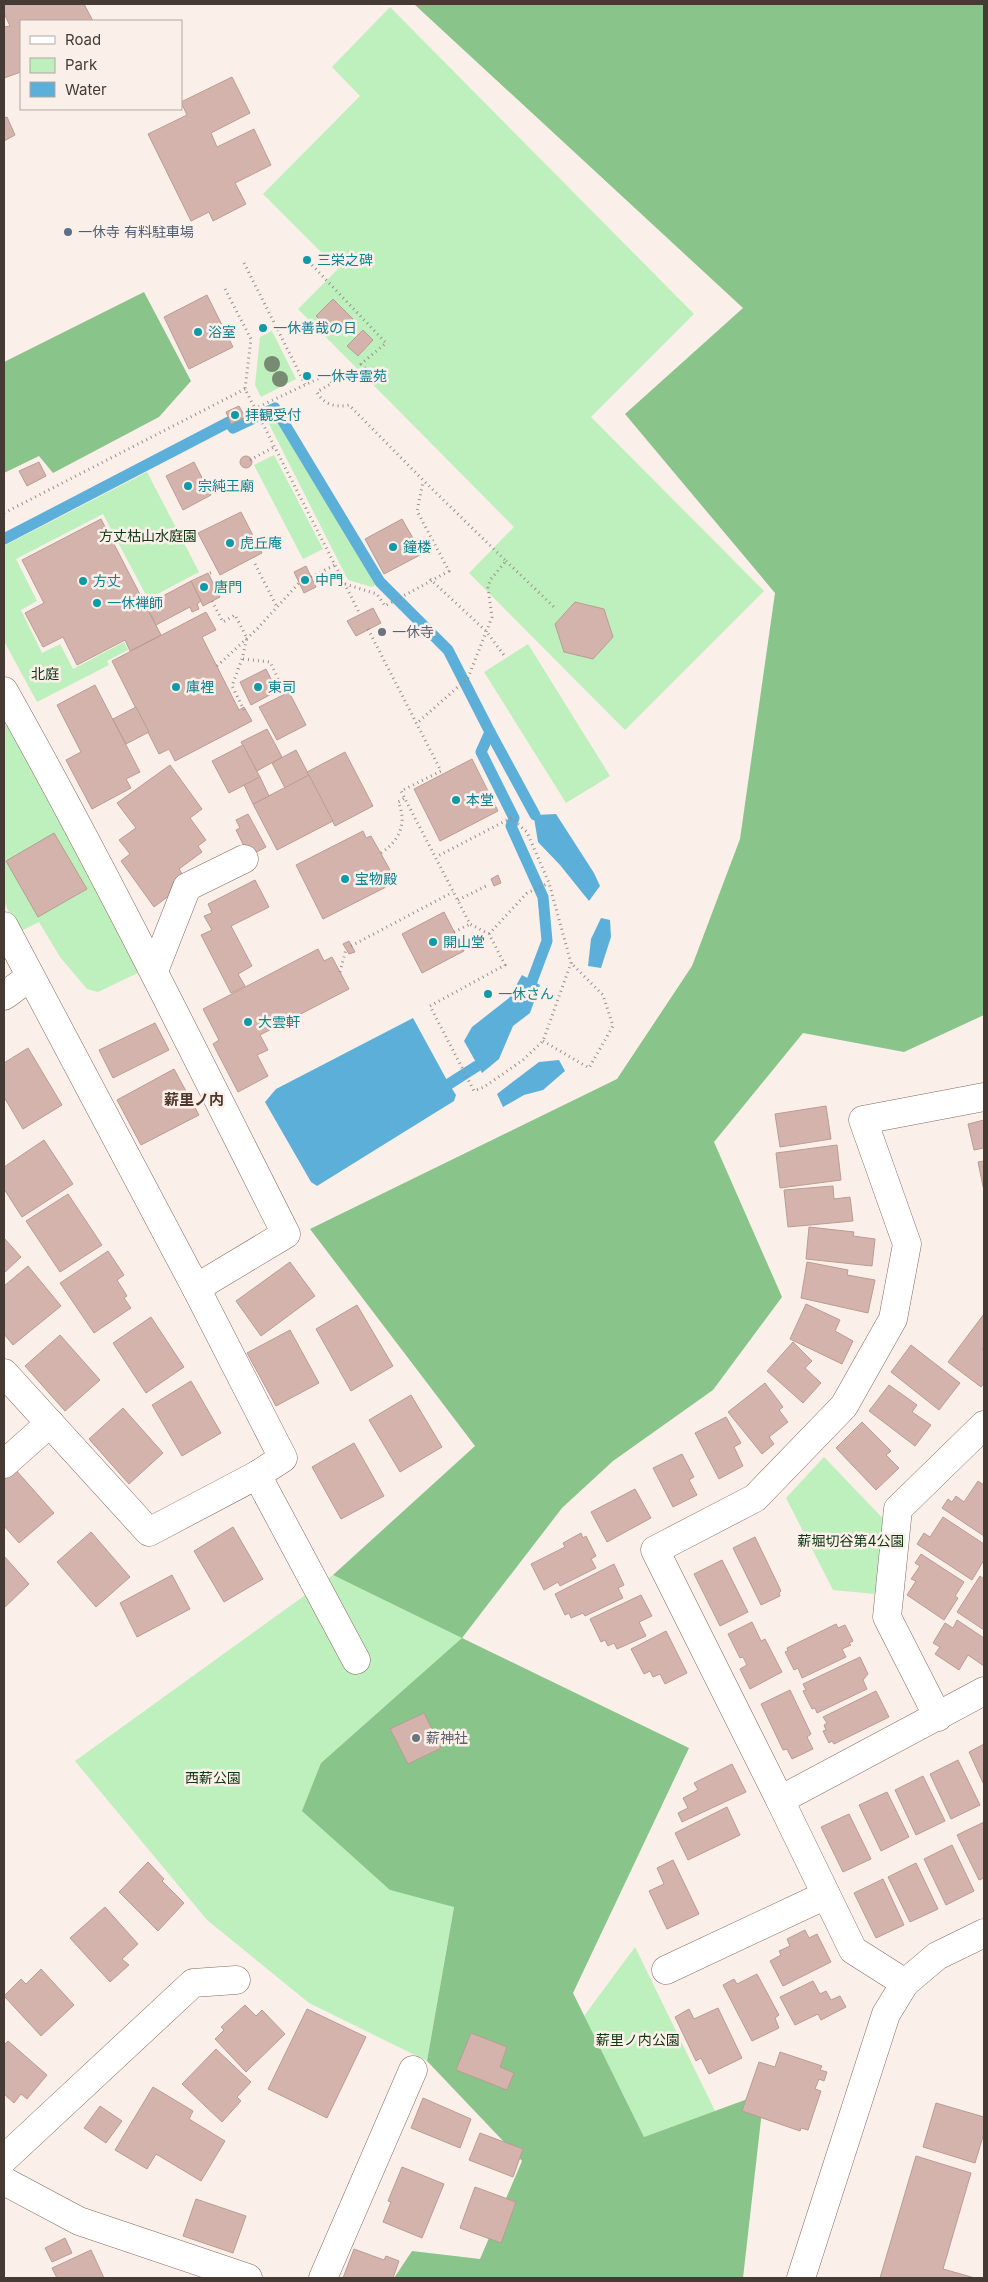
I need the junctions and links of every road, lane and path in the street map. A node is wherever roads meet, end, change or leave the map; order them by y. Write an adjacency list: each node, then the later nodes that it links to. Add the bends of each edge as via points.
1 (244, 263): 5 (path)
2 (312, 265): 4 (path, via 386,343 361,364 365,368)
3 (225, 289): 6 (path, via 251,339)
4 (332, 383): 5 (path, via 328,374); 10 (path, via 317,392 320,399 334,406 349,405)
5 (305, 384): 7 (path)
6 (244, 389): 7 (path); 11 (path)
7 (254, 409): 8 (path)
8 (274, 448): 9 (path); 14 (path)
9 (250, 460)
10 (424, 481): 12 (path); 16 (path, via 417,511 449,570)
11 (4, 513)
12 (506, 561): 21 (path); 24 (path, via 490,580 492,617)
13 (255, 564): 20 (path)
14 (335, 565): 15 (path); 18 (path)
15 (311, 577)
16 (430, 579): 18 (path, via 384,606 377,594); 24 (path)
17 (299, 583): 20 (path)
18 (344, 584): 22 (path)
19 (212, 601): 25 (path, via 223,622 235,615)
20 (277, 607): 25 (path)
21 (554, 608)
22 (360, 614)
23 (368, 630): 32 (path)
24 (486, 631): 26 (path); 32 (path, via 468,678)
25 (247, 638): 27 (path); 28 (path)
26 (506, 658)
27 (242, 660): 30 (path, via 270,662); 31 (path, via 232,686)
28 (217, 666)
29 (4, 691): 48 (street)
30 (284, 691)
31 (244, 710)
32 (416, 724): 33 (path, via 441,771 401,791)
33 (405, 798): 34 (path, via 398,802 402,811 400,835); 35 (path)
34 (381, 853)
35 (436, 857): 37 (path, via 511,818 527,832); 39 (path)
36 (244, 859): 48 (street, via 187,887)
37 (549, 883): 44 (path, via 527,893); 47 (path)
38 (486, 886): 40 (path)
39 (453, 892): 40 (path); 45 (path)
40 (458, 900): 41 (path)
41 (470, 924): 43 (path); 44 (path)
42 (4, 926): 50 (street)
43 (454, 932)
44 (489, 934): 52 (path, via 505,965 430,1006 474,1091 523,1060)
45 (352, 946)
46 (346, 949): 49 (path)
47 (571, 964): 52 (path); 52 (path, via 603,995 613,1026 589,1068)
48 (154, 972): 54 (street, via 286,1234)
49 (340, 972)
50 (30, 977): 51 (street); 54 (street)
51 (4, 996)
52 (543, 1040)
53 (984, 1097): 63 (street, via 863,1120 907,1244 893,1319 844,1406 755,1498 655,1550)
54 (196, 1288): 59 (street, via 283,1458)
55 (4, 1373): 56 (street)
56 (50, 1423): 58 (street); 59 (street, via 149,1532)
57 (984, 1425): 62 (street, via 898,1509 887,1617)
58 (4, 1464)
59 (257, 1475): 60 (street)
60 (356, 1660)
61 (984, 1691): 62 (street)
62 (938, 1717): 63 (street)
63 (780, 1800): 64 (street)
64 (826, 1895): 66 (street); 68 (street, via 853,1950)
65 (984, 1933): 68 (street, via 937,1956)
66 (666, 1970)
67 (236, 1980): 70 (street, via 193,1983)
68 (905, 1983): 74 (street, via 886,2014)
69 (412, 2070): 73 (street)
70 (4, 2159)
71 (4, 2181): 72 (street, via 79,2221)
72 (248, 2278)
73 (323, 2278)
74 (801, 2278)

